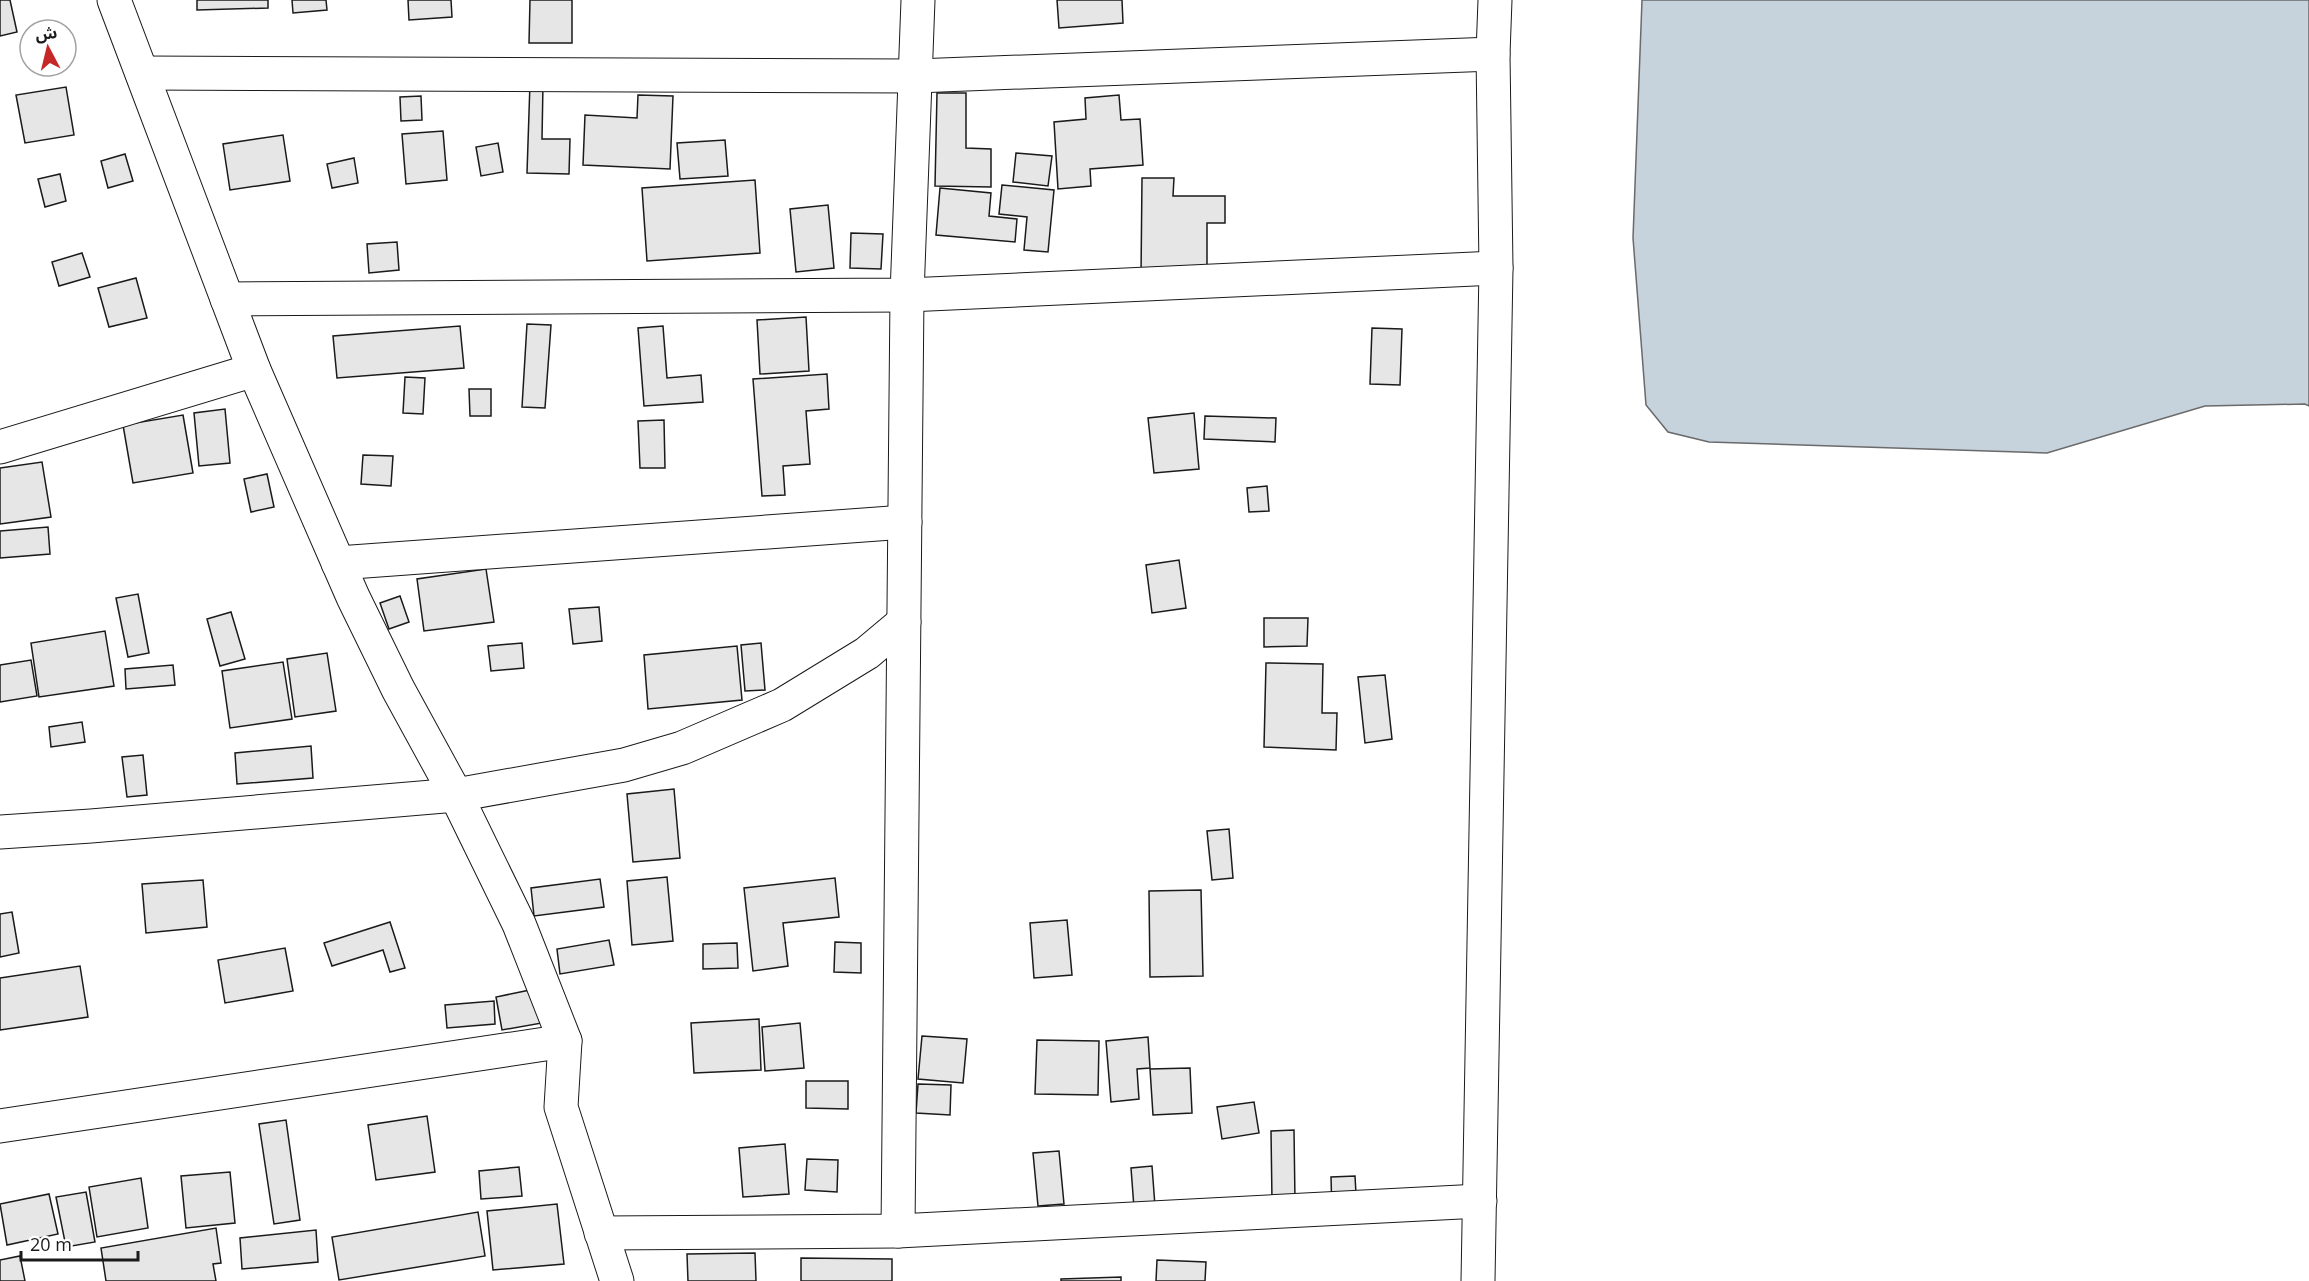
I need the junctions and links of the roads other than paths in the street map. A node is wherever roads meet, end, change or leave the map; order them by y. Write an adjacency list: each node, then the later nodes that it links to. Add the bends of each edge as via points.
1 (114, 0): 5 (street)
2 (918, 0): 6 (street)
3 (1495, 0): 4 (street)
4 (1493, 54): 6 (street); 7 (street)
5 (142, 73): 6 (street); 9 (street)
6 (916, 76): 8 (street)
7 (1496, 268): 8 (street); 19 (street)
8 (907, 295): 9 (street); 12 (street)
9 (227, 299): 10 (street)
10 (254, 370): 11 (street); 13 (street)
11 (0, 447)
12 (905, 522): 13 (street); 14 (street)
13 (338, 563): 15 (street, via 398,688)
14 (904, 622): 15 (street, via 867,653 782,705 682,748 591,772); 20 (street)
15 (456, 795): 16 (street); 17 (street, via 519,924)
16 (0, 832)
17 (565, 1041): 18 (street); 21 (street, via 561,1107)
18 (0, 1126)
19 (1480, 1201): 20 (street); 23 (street)
20 (898, 1231): 21 (street)
21 (601, 1233): 22 (street)
22 (617, 1281)
23 (1478, 1281)

